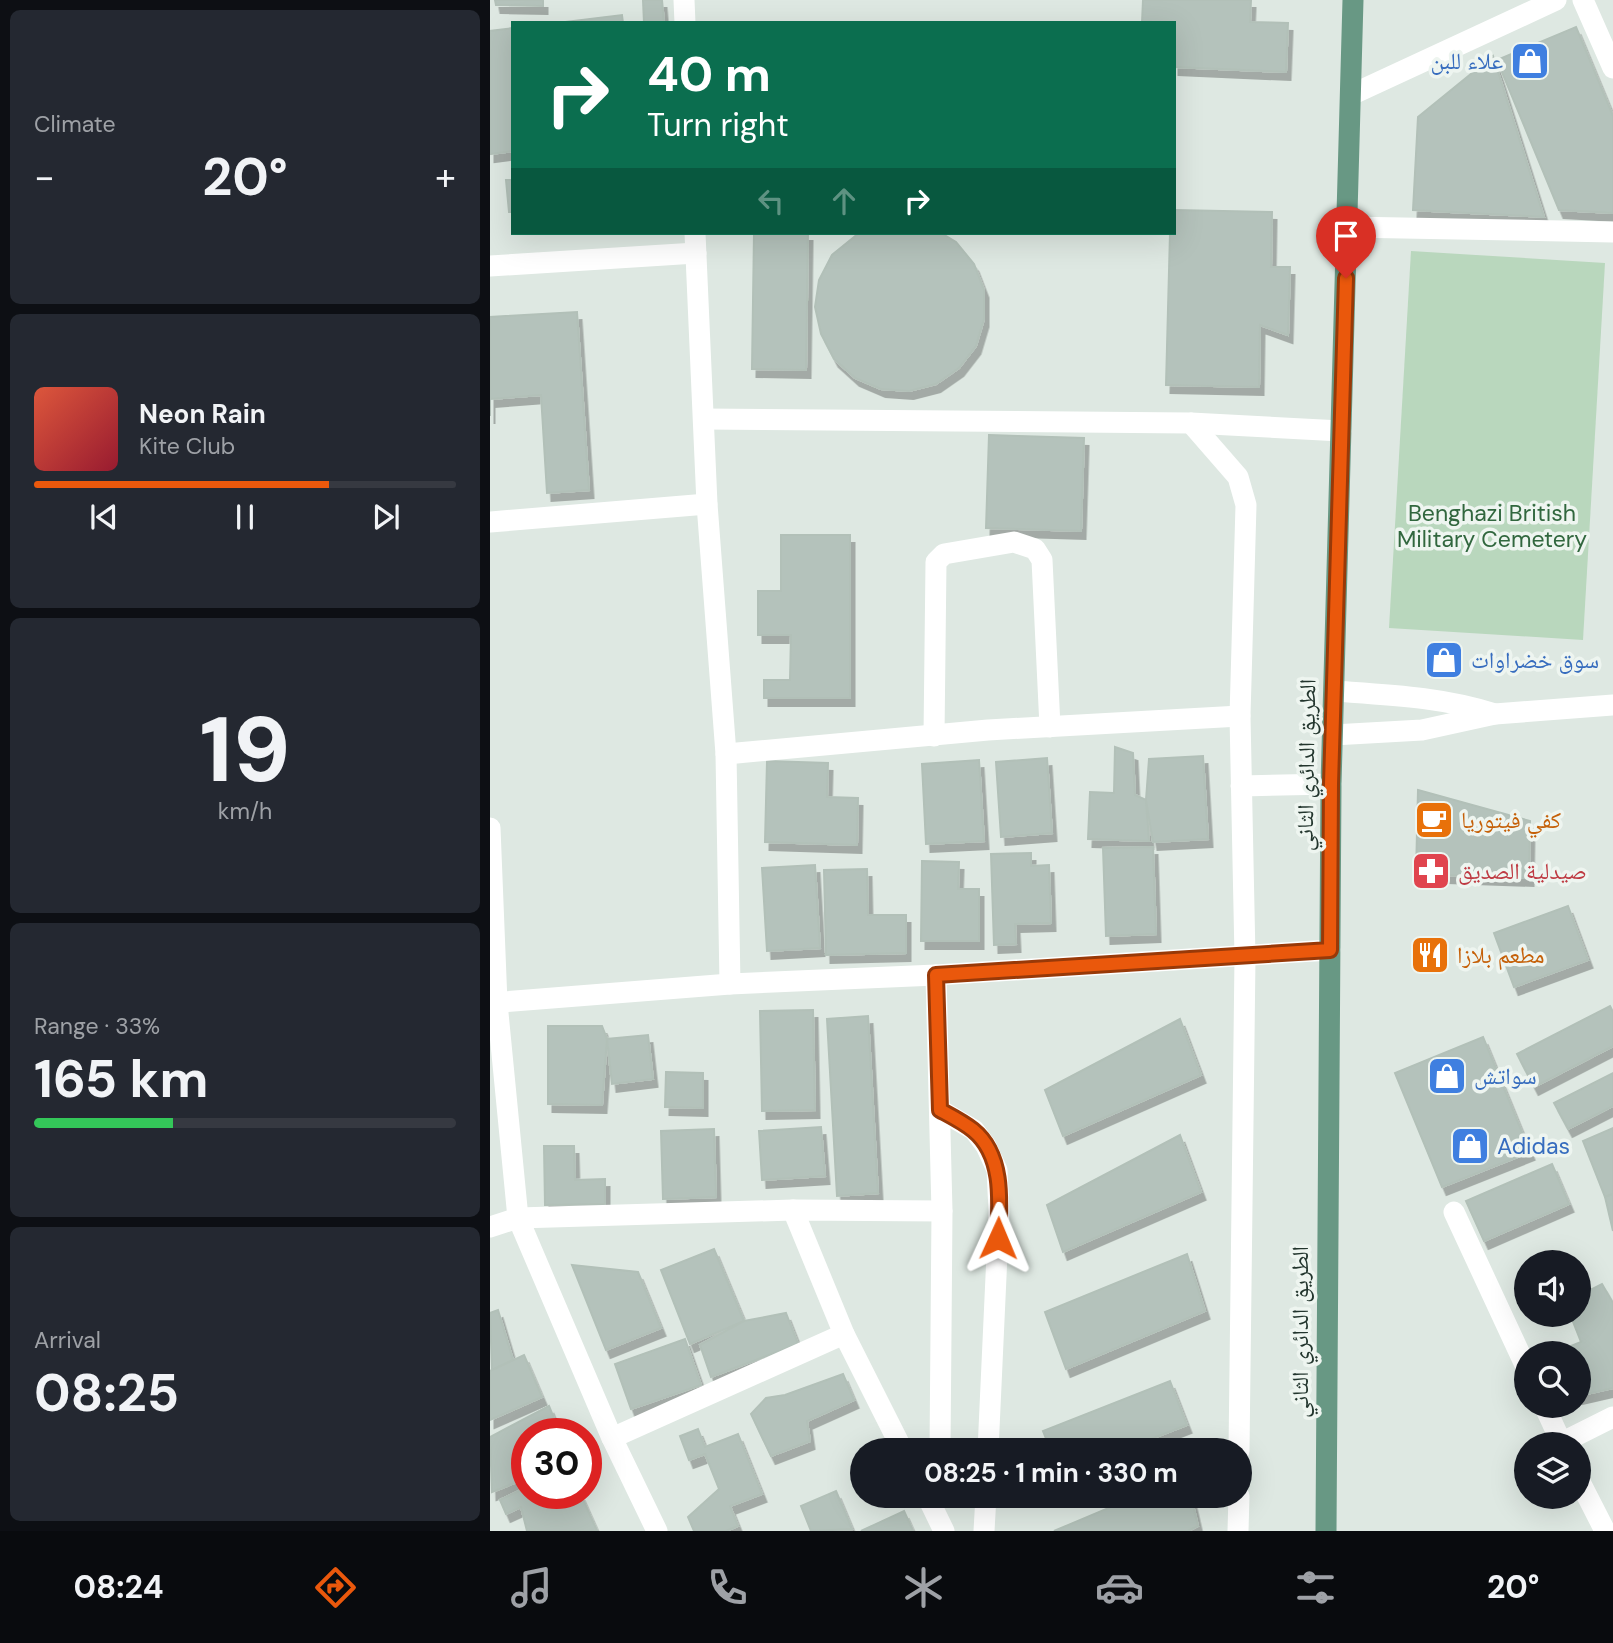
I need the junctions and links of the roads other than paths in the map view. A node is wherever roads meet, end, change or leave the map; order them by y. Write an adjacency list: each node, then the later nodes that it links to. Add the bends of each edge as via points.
1 (684, 0): 5 (street)
2 (1353, 0): 7 (main road, الطريق الدائري الثاني)
3 (1556, 0): 7 (street)
4 (1583, 0): 6 (street)
5 (685, 21)
6 (1613, 68)
7 (1353, 94): 8 (main road, الطريق الدائري الثاني)
8 (1348, 227): 9 (street); 14 (main road, الطريق الدائري الثاني)
9 (1613, 232)
10 (695, 243): 11 (street); 12 (street)
11 (490, 266)
12 (704, 419): 13 (street); 15 (street)
13 (1191, 423): 14 (street); 20 (street, via 1238,477 1246,505)
14 (1341, 430): 17 (main road, الطريق الدائري الثاني)
15 (708, 504): 16 (street); 24 (street)
16 (490, 522)
17 (1334, 691): 19 (street, via 1422,696); 22 (main road, الطريق الدائري الثاني)
18 (1610, 712): 19 (street)
19 (1495, 714): 22 (street, via 1422,730)
20 (1240, 716): 21 (street); 26 (street)
21 (1050, 727): 23 (street); 23 (street, via 1042,560 1035,550 1014,542 944,554 936,562)
22 (1333, 735): 25 (main road, الطريق الدائري الثاني)
23 (934, 736): 24 (street)
24 (726, 754): 31 (street)
25 (1331, 784): 26 (street); 28 (main road, الطريق الدائري الثاني)
26 (1241, 786): 29 (street)
27 (490, 828): 32 (street)
28 (1330, 950): 29 (street); 57 (main road, الطريق الدائري الثاني)
29 (1245, 957): 30 (street); 47 (street)
30 (936, 975): 31 (street); 33 (street)
31 (730, 984): 32 (street)
32 (494, 1003): 37 (street)
33 (940, 1110): 35 (street); 46 (street, via 974,1130 997,1170)
34 (793, 1210): 35 (street); 37 (street); 39 (street)
35 (942, 1212): 45 (street)
36 (1454, 1212): 40 (street)
37 (518, 1218): 38 (street); 43 (street)
38 (490, 1227)
39 (844, 1334): 43 (street); 44 (street)
40 (1514, 1341)
41 (1613, 1417): 42 (street)
42 (1583, 1432)
43 (612, 1438): 54 (street)
44 (896, 1438)
45 (940, 1438)
46 (989, 1438)
47 (1239, 1438)
48 (1591, 1504): 58 (street)
49 (932, 1508): 53 (street)
50 (940, 1508): 53 (street)
51 (985, 1508): 55 (street)
52 (1239, 1508): 56 (street)
53 (941, 1526)
54 (657, 1531)
55 (984, 1531)
56 (1238, 1531)
57 (1326, 1531)
58 (1605, 1531)

